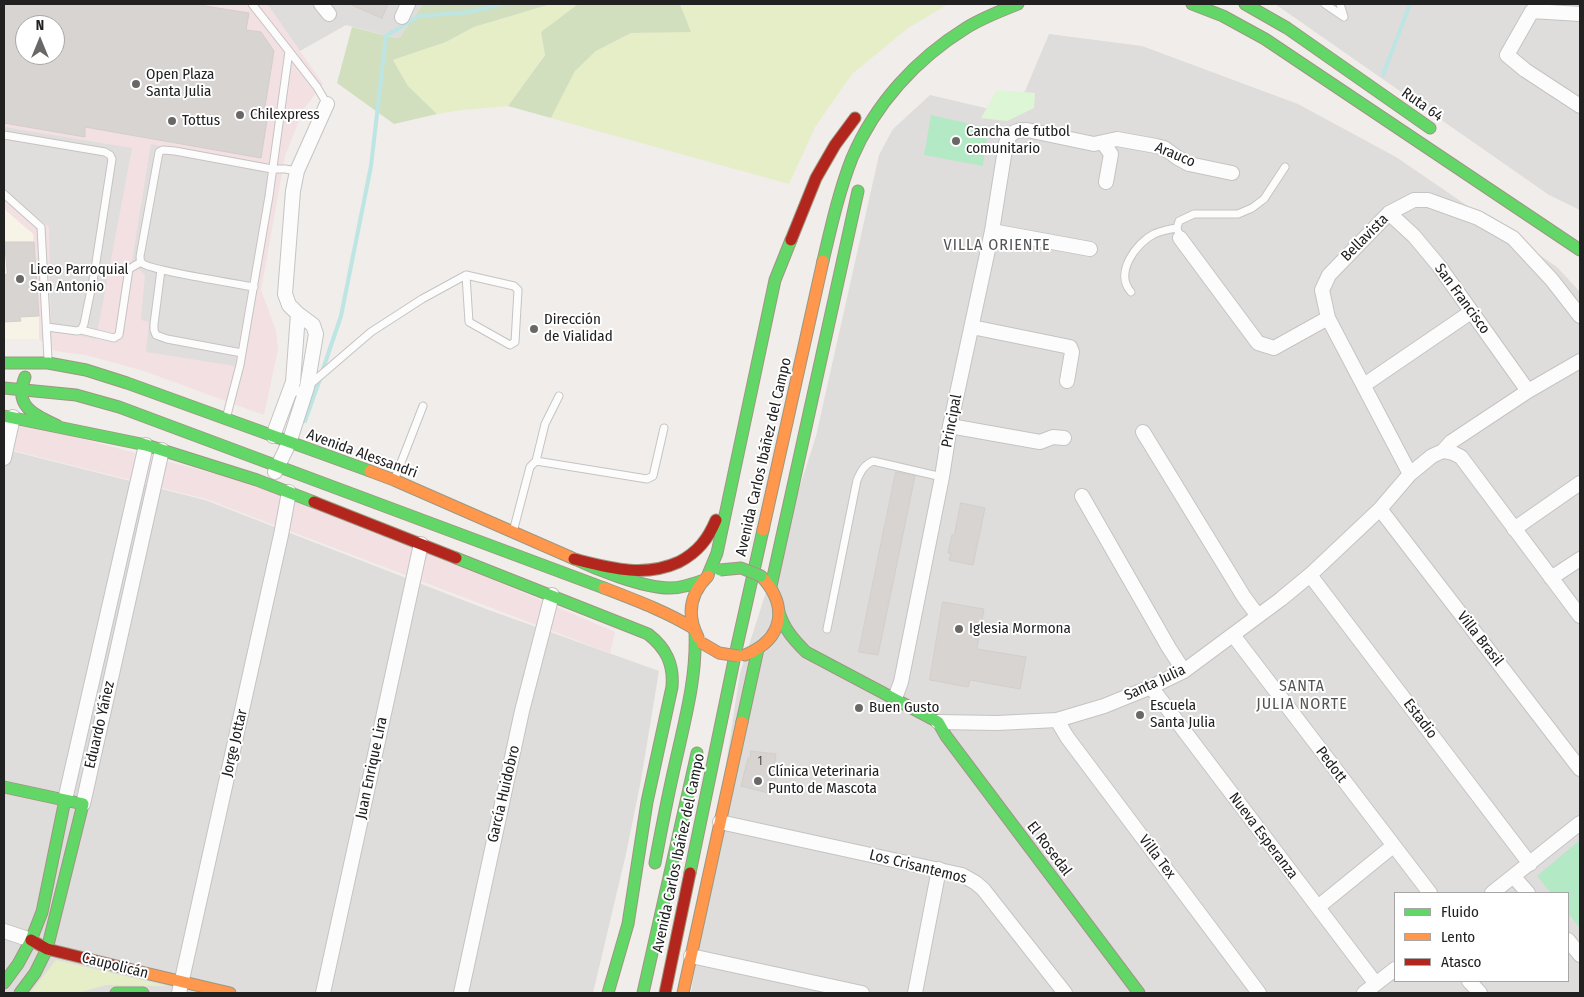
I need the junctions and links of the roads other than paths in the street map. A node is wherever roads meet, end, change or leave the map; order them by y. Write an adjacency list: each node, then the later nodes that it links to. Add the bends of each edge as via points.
1 (252, 4): 10 (lane)
2 (408, 4): 9 (street)
3 (1018, 4): 11 (main road, Avenida Carlos Ibáñez del Campo, via 957,34)
4 (1192, 4): 33 (main road, via 1251,31)
5 (1245, 4): 18 (main road, Ruta 64, via 1286,28)
6 (1325, 4): 7 (lane, via 1344,17)
7 (1340, 4)
8 (1580, 14): 14 (street, via 1532,11 1507,55)
9 (402, 17)
10 (289, 51): 12 (lane); 22 (lane)
11 (910, 72): 16 (main road); 148 (main road, Avenida Carlos Ibáñez del Campo, via 881,107 856,149 831,226 737,646)
12 (327, 104): 23 (street)
13 (863, 106): 15 (main road)
14 (1580, 106)
15 (855, 118): 26 (main road); 79 (main road, via 816,178 775,280)
16 (884, 122)
17 (4, 135): 45 (lane, via 105,152 112,159 94,276)
18 (1442, 136)
19 (1006, 143): 20 (street, Arauco, via 1008,136 1019,130 1085,143); 30 (street, Principal)
20 (1103, 143): 24 (street, Arauco, via 1117,139 1156,146 1184,162); 27 (street, via 1111,154)
21 (1285, 167): 31 (lane, via 1264,199 1252,208 1238,214 1194,214 1179,221)
22 (272, 169): 23 (lane); 34 (lane, via 174,151 159,152); 37 (lane)
23 (297, 171): 40 (street, via 286,294 289,305)
24 (1232, 173)
25 (860, 181): 94 (main road)
26 (827, 182)
27 (1106, 182)
28 (4, 194): 43 (lane, via 41,227)
29 (1389, 212): 39 (street, San Francisco, via 1420,244); 41 (street, Bellavista, via 1414,200 1428,200 1478,218 1513,238); 42 (street, Bellavista, via 1329,275 1322,290)
30 (992, 231): 32 (street); 44 (street, Principal)
31 (1178, 233): 38 (lane, via 1153,235 1130,255 1125,278); 42 (street, via 1258,343 1274,348)
32 (1090, 249)
33 (1580, 250)
34 (141, 262): 35 (lane); 45 (lane, via 129,269 119,335 114,338)
35 (161, 270): 37 (lane); 46 (lane, via 154,324 156,335)
36 (466, 275): 36 (lane, via 469,322 510,345 515,342 518,290 514,286); 53 (lane, via 371,332)
37 (254, 287): 46 (lane)
38 (1131, 292)
39 (1471, 312): 52 (street); 56 (street, San Francisco)
40 (298, 314): 53 (street, via 313,324 316,334); 57 (street, via 293,382)
41 (1580, 316)
42 (1328, 318): 52 (street, Bellavista)
43 (47, 327): 45 (lane); 49 (lane)
44 (972, 327): 51 (street, via 1070,347); 63 (street, Principal)
45 (81, 330)
46 (242, 353): 61 (lane)
47 (1580, 361): 56 (street, Santa Julia)
48 (4, 363): 49 (main road, Avenida Alessandri)
49 (48, 364): 50 (main road, Avenida Alessandri)
50 (86, 370): 55 (main road, via 32,372 24,377); 61 (main road, Avenida Alessandri)
51 (1067, 380)
52 (1364, 385): 75 (street, Bellavista)
53 (307, 387): 57 (lane); 68 (street)
54 (4, 388): 55 (main road)
55 (21, 388): 62 (main road, via 22,401 30,411); 74 (main road, via 76,395 119,407)
56 (1528, 391): 71 (street, Santa Julia, via 1451,442)
57 (289, 395): 66 (street)
58 (559, 396): 73 (lane, via 545,424)
59 (423, 406): 78 (lane)
60 (8, 416): 62 (main road); 72 (street)
61 (226, 419): 66 (main road, Avenida Alessandri)
62 (58, 426): 69 (main road)
63 (950, 426): 67 (street, via 1040,442 1053,437); 76 (street, Principal)
64 (664, 428): 73 (lane, via 653,476 647,479)
65 (1143, 432): 97 (street)
66 (274, 436): 68 (main road, Avenida Alessandri)
67 (1064, 438)
68 (289, 443): 74 (street); 78 (main road, Avenida Alessandri)
69 (146, 445): 70 (main road); 114 (street, Eduardo Yáñez)
70 (162, 450): 77 (main road); 115 (street, Eduardo Yáñez)
71 (1443, 451): 75 (street, Santa Julia); 84 (street, via 1461,457)
72 (4, 458)
73 (536, 461): 85 (lane, via 530,467)
74 (278, 468): 77 (street, via 272,476); 100 (main road, via 652,606 672,614)
75 (1410, 474): 83 (street, Santa Julia)
76 (942, 477): 99 (lane, via 873,461 866,464 856,480); 108 (street, Principal, via 901,682)
77 (257, 480): 81 (main road)
78 (394, 480): 85 (main road, Avenida Alessandri)
79 (731, 482): 88 (main road, via 710,537 679,562 654,571 633,572); 91 (main road, via 717,553)
80 (1580, 483): 84 (street)
81 (289, 492): 86 (main road); 138 (street, Jorge Jottar)
82 (1082, 496): 106 (street)
83 (1380, 509): 90 (street, Santa Julia); 112 (street, Villa Brasil)
84 (1514, 529): 92 (street)
85 (513, 531): 88 (main road, Avenida Alessandri)
86 (421, 544): 95 (main road); 143 (street, Juan Enrique Lira)
87 (742, 556): 93 (main road, Avenida Carlos Ibáñez del Campo)
88 (574, 558): 91 (main road, Avenida Alessandri, via 653,586 683,587)
89 (1580, 559): 92 (street)
90 (1310, 575): 97 (street, Santa Julia); 119 (street, Estadio)
91 (705, 578): 94 (main road, bridge, via 726,568 741,568 761,576); 100 (main road, via 691,602)
92 (1552, 578): 98 (street)
93 (735, 584)
94 (770, 586): 96 (main road, via 776,595)
95 (552, 595): 144 (street, García Huidobro, via 522,711); 145 (main road, via 648,634 665,651 672,668 672,687 647,802 628,924)
96 (779, 612): 103 (main road, via 774,634); 104 (main road, Santa Julia, via 790,637)
97 (1258, 616): 101 (street, Santa Julia)
98 (1580, 616)
99 (827, 629)
100 (694, 630): 103 (main road, bridge, via 702,643 719,654 738,656); 121 (main road, via 693,682)
101 (1233, 636): 106 (street, Santa Julia); 118 (street, Pedott)
102 (722, 641): 105 (main road)
103 (760, 648): 104 (main road, Santa Julia); 116 (main road)
104 (806, 652): 108 (main road, Santa Julia)
105 (718, 660)
106 (1184, 671): 107 (street, Santa Julia)
107 (1151, 687): 109 (street, Santa Julia); 126 (street, Nueva Esperanza)
108 (895, 698): 110 (main road, Santa Julia)
109 (1057, 720): 110 (street, Santa Julia); 154 (street, Villa Tex)
110 (938, 722): 153 (main road, El Rosedal)
111 (699, 746): 147 (main road, Avenida Carlos Ibáñez del Campo)
112 (1580, 769)
113 (4, 787): 114 (main road)
114 (65, 800): 115 (main road); 128 (main road, Eduardo Yáñez, via 42,912)
115 (83, 804): 130 (main road, Eduardo Yáñez)
116 (720, 822): 120 (street, Los Crisantemos); 132 (main road)
117 (1580, 823): 119 (street)
118 (1393, 846): 123 (street, Pedott); 126 (street)
119 (1530, 864): 122 (street)
120 (938, 869): 151 (street); 152 (street, Los Crisantemos, via 962,875 983,889)
121 (654, 871)
122 (1514, 877): 124 (street); 125 (street)
123 (1429, 892)
124 (1493, 892)
125 (1527, 892)
126 (1318, 907): 137 (street, Nueva Esperanza)
127 (4, 931): 128 (street, Caupolicán)
128 (31, 940): 130 (main road, Caupolicán); 136 (main road, Eduardo Yáñez)
129 (1569, 941): 131 (street)
130 (47, 950): 138 (main road, Caupolicán); 139 (main road, Eduardo Yáñez)
131 (1580, 955)
132 (691, 956): 149 (main road); 150 (street)
133 (1394, 970): 137 (street)
134 (634, 979): 146 (main road)
135 (1470, 982): 156 (street)
136 (4, 983)
137 (1376, 984): 155 (street)
138 (180, 988): 142 (main road, Caupolicán)
139 (20, 993)
140 (116, 993): 141 (main road, Caupolicán)
141 (143, 993)
142 (230, 993)
143 (323, 993)
144 (461, 993)
145 (608, 993)
146 (633, 993)
147 (643, 993)
148 (665, 993)
149 (683, 993)
150 (862, 993)
151 (915, 993)
152 (1064, 993)
153 (1139, 993)
154 (1259, 993)
155 (1364, 993)
156 (1480, 993)

